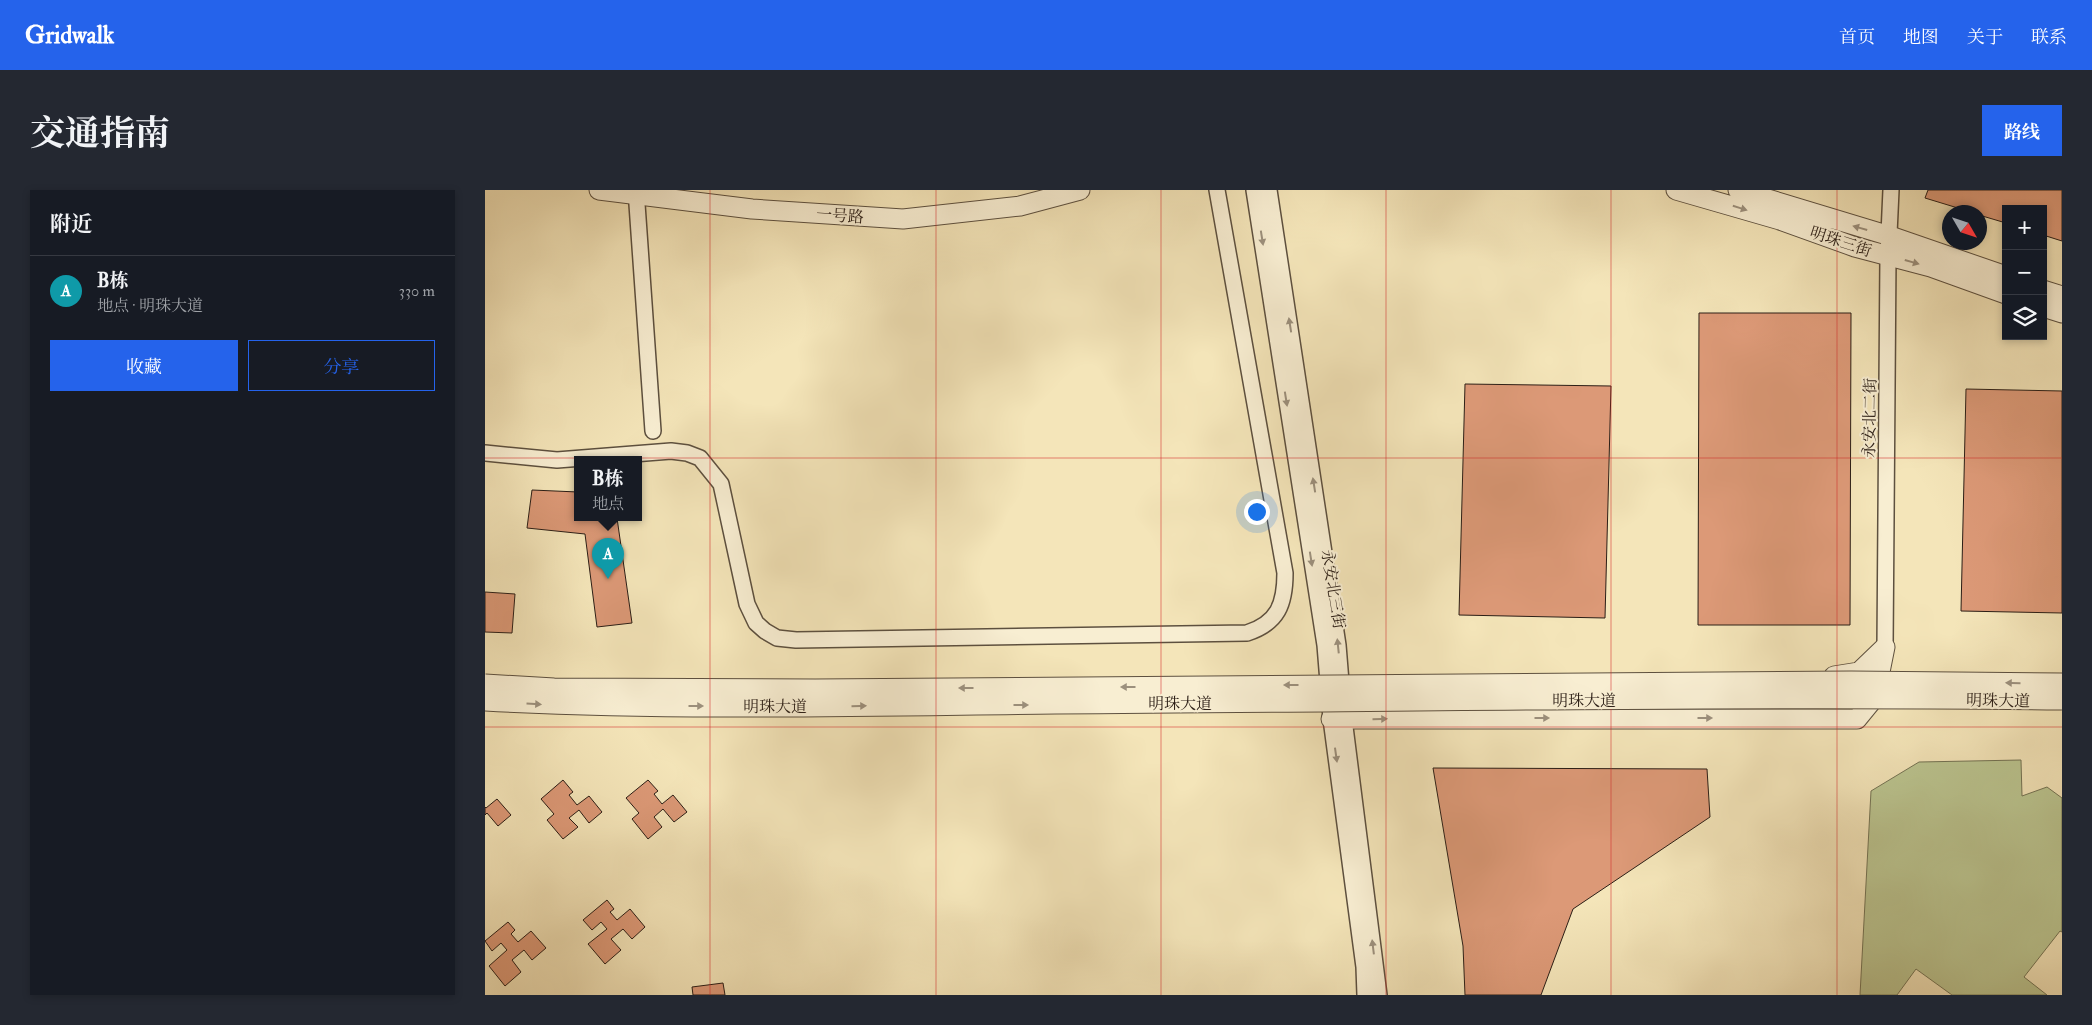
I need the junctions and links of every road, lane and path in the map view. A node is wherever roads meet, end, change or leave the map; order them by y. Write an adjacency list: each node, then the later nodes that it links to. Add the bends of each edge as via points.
1 (599, 190): 9 (street, 一号路)
2 (1080, 190): 9 (street, 一号路, via 1020,206 903,219 751,209)
3 (1217, 190): 20 (street, via 1285,573 1283,597 1263,628 1247,634 777,638 756,623 747,604 721,484 699,458 671,451)
4 (1254, 190): 26 (street, 永安北三街, one-way to 26, via 1325,645)
5 (1269, 190): 23 (street, 永安北三街, one-way to 5)
6 (1676, 190): 11 (street, 明珠三街, one-way to 11)
7 (1738, 190): 10 (street, 明珠三街, one-way to 7)
8 (1891, 190): 10 (street, 永安北二街)
9 (636, 192): 18 (street)
10 (1890, 236): 11 (street, 永安北二街); 12 (street, 明珠三街)
11 (1888, 256): 14 (street, 明珠三街, one-way to 14); 22 (street, 永安北二街)
12 (2002, 275)
13 (2047, 291): 15 (street)
14 (2002, 293)
15 (2062, 296)
16 (2047, 308): 17 (street)
17 (2062, 313)
18 (653, 431)
19 (485, 454): 21 (street)
20 (608, 456)
21 (574, 459)
22 (1885, 647): 23 (street, 明珠大道, via 1859,672 1840,676); 29 (street, 明珠大道, one-way to 22, via 1857,719 1875,697)
23 (1341, 676): 26 (street); 29 (street, 永安北三街)
24 (2062, 683): 25 (street, 明珠大道, one-way to 25, bridge, via 1851,681 815,689 554,688)
25 (485, 684)
26 (1328, 692): 29 (street, 永安北三街)
27 (2062, 700): 28 (street, 明珠大道, one-way to 27, bridge, via 552,705 815,706 1851,698)
28 (485, 701)
29 (1338, 719): 30 (street, 永安北三街, one-way to 30); 31 (street, 永安北三街, one-way to 29)
30 (1365, 995)
31 (1379, 995)

